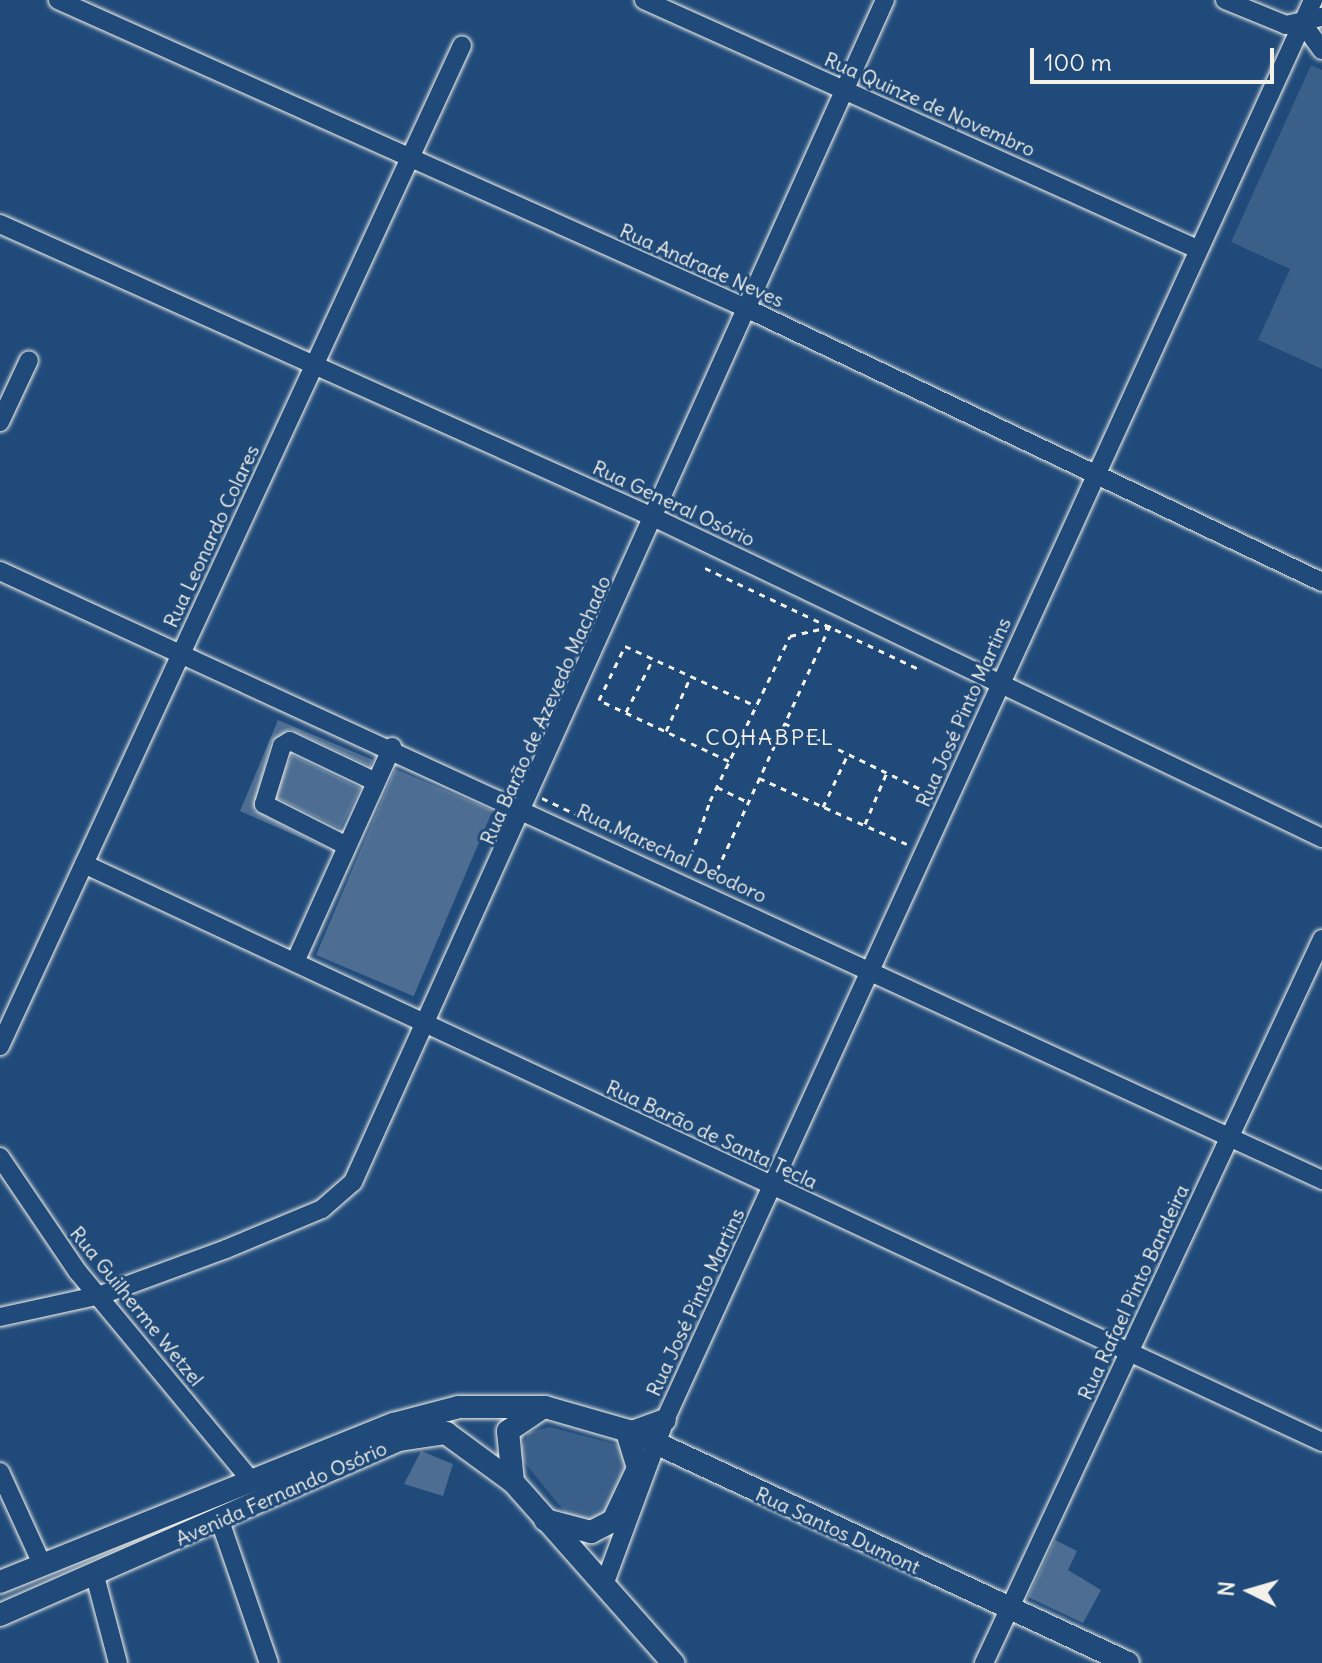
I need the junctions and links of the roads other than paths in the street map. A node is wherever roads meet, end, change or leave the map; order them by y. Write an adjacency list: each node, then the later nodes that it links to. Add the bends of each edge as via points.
1 (58, 0): 11 (street, Rua Andrade Neves)
2 (644, 0): 10 (street, Rua Quinze de Novembro)
3 (885, 0): 10 (street, Rua Barão de Azevedo Machado)
4 (1225, 0): 7 (street, via 1272,22)
5 (1313, 0): 7 (street, Rua José Pinto Martins)
6 (1322, 17): 7 (street)
7 (1303, 24): 9 (street); 13 (street, Rua José Pinto Martins)
8 (462, 45): 11 (street, Rua Leonardo Colares)
9 (1322, 50)
10 (845, 89): 13 (street, Rua Quinze de Novembro); 14 (street, Rua Barão de Azevedo Machado)
11 (408, 161): 14 (street, Rua Andrade Neves); 16 (street, Rua Leonardo Colares)
12 (0, 224): 16 (street, Rua General Osório)
13 (1197, 249): 18 (street, Rua José Pinto Martins)
14 (748, 309): 18 (street, Rua Andrade Neves); 19 (street, Rua Barão de Azevedo Machado)
15 (29, 360): 17 (street)
16 (315, 364): 19 (street, Rua General Osório); 22 (street, Rua Leonardo Colares)
17 (0, 422)
18 (1095, 474): 21 (street, Rua Andrade Neves); 23 (street, Rua José Pinto Martins)
19 (655, 518): 23 (street, Rua General Osório); 26 (street, Rua Barão de Azevedo Machado)
20 (0, 571): 22 (street, Rua Marechal Deodoro)
21 (1322, 582)
22 (182, 652): 24 (street, Rua Marechal Deodoro); 29 (street, Rua Leonardo Colares)
23 (1001, 682): 27 (street, Rua General Osório); 32 (street, Rua José Pinto Martins)
24 (392, 747): 25 (street); 26 (street, Rua Marechal Deodoro)
25 (376, 782): 28 (street); 28 (street, via 290,741 282,746 264,804)
26 (529, 800): 32 (street, Rua Marechal Deodoro); 33 (street, Rua Barão de Azevedo Machado)
27 (1322, 838)
28 (347, 846): 31 (street)
29 (84, 864): 31 (street, Rua Barão de Santa Tecla); 34 (street, Rua Leonardo Colares)
30 (1322, 939): 35 (street, Rua Rafael Pinto Bandeira)
31 (295, 962): 33 (street, Rua Barão de Santa Tecla)
32 (869, 972): 35 (street, Rua Marechal Deodoro); 38 (street, Rua José Pinto Martins)
33 (428, 1023): 38 (street, Rua Barão de Santa Tecla); 39 (street, Rua Barão de Azevedo Machado, via 353,1182 322,1209)
34 (0, 1046)
35 (1229, 1138): 37 (street, Rua Marechal Deodoro); 41 (street, Rua Rafael Pinto Bandeira)
36 (0, 1157): 39 (street, Rua Guilherme Wetzel)
37 (1322, 1180)
38 (772, 1187): 41 (street, Rua Barão de Santa Tecla); 43 (street, Rua José Pinto Martins)
39 (101, 1295): 40 (street, Rua Barão de Azevedo Machado); 48 (street, Rua Guilherme Wetzel)
40 (0, 1317)
41 (1130, 1351): 45 (street, Rua Barão de Santa Tecla); 56 (street, Rua Rafael Pinto Bandeira)
42 (545, 1407): 44 (main road, Rua Santos Dumont); 48 (main road, Avenida Fernando Osório, via 459,1407); 49 (main road, via 508,1431)
43 (665, 1420): 44 (main road); 46 (street, Rua José Pinto Martins)
44 (629, 1431): 46 (main road, Rua Santos Dumont); 50 (main road, via 638,1468 613,1521 575,1531)
45 (1322, 1442)
46 (655, 1444): 55 (street, Rua José Pinto Martins); 56 (main road, Rua Santos Dumont)
47 (0, 1472): 52 (street)
48 (248, 1477): 52 (main road, Avenida Fernando Osório)
49 (513, 1482): 50 (main road, Avenida Fernando Osório); 51 (main road, Avenida Fernando Osório, via 461,1438 433,1433 398,1440)
50 (540, 1518): 55 (main road, Avenida Fernando Osório)
51 (220, 1521): 53 (main road, Avenida Fernando Osório); 59 (street)
52 (42, 1564): 54 (main road, Avenida Fernando Osório)
53 (95, 1576): 57 (main road, Avenida Fernando Osório); 58 (street)
54 (0, 1582)
55 (604, 1585): 60 (main road, Avenida Fernando Osório)
56 (1009, 1608): 61 (street, Rua Rafael Pinto Bandeira); 62 (main road, Rua Santos Dumont)
57 (0, 1615)
58 (118, 1663)
59 (269, 1663)
60 (673, 1663)
61 (984, 1663)
62 (1128, 1663)

